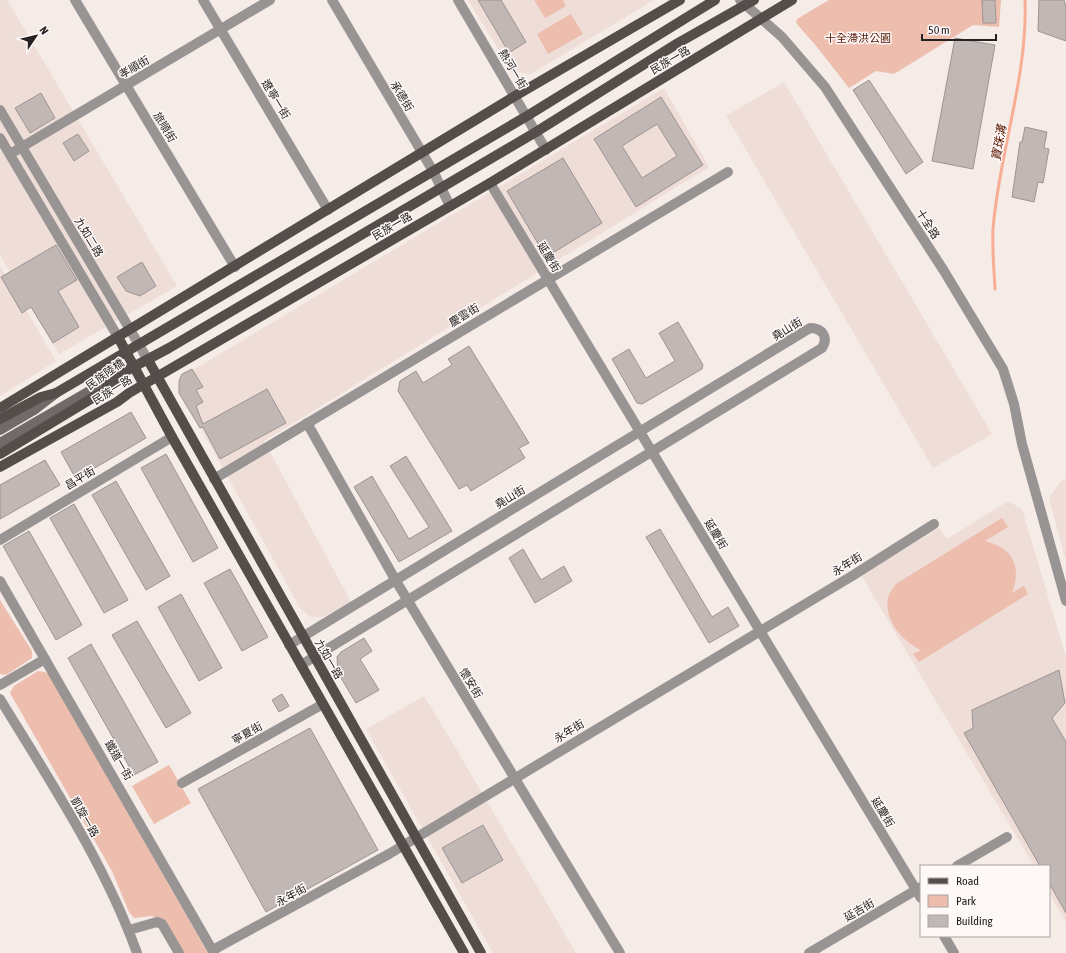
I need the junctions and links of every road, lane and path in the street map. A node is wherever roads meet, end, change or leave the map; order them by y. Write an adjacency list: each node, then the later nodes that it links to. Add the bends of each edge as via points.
1 (74, 0): 12 (street, 旅順街)
2 (203, 0): 11 (street, 遼寧一街)
3 (270, 0): 11 (street, 孝順街)
4 (332, 0): 21 (street, 承德街)
5 (458, 0): 13 (street, 熱河一街)
6 (680, 0): 13 (main road)
7 (715, 0): 15 (main road)
8 (792, 0): 10 (main road, 民族一路)
9 (747, 2): 10 (street, 十全路); 16 (main road, 民族一路)
10 (762, 18): 19 (main road, 民族一路); 56 (street, 十全路, via 782,37 832,97 1003,370)
11 (221, 29): 12 (street, 孝順街); 27 (street, 遼寧一街)
12 (126, 86): 18 (street, 孝順街); 28 (street, 旅順街)
13 (515, 96): 15 (street, 熱河一街); 21 (main road)
14 (0, 110): 18 (street, 九如二路)
15 (527, 116): 16 (street, 熱河一街); 22 (main road)
16 (536, 132): 19 (street, 熱河一街); 25 (main road, 民族一路)
17 (0, 138): 20 (street)
18 (22, 147): 20 (street, 孝順街); 30 (street, 九如二路)
19 (546, 150): 24 (main road, 民族一路)
20 (10, 154): 31 (street)
21 (422, 154): 22 (street, 承德街); 27 (main road)
22 (433, 171): 25 (street, 承德街); 32 (main road)
23 (728, 172): 29 (street, 慶雲街)
24 (490, 183): 26 (main road, 民族一路); 29 (street, 延慶街)
25 (441, 187): 26 (street, 承德街); 34 (main road, 民族一路)
26 (450, 206): 36 (main road, 民族一路)
27 (328, 210): 28 (main road)
28 (235, 267): 30 (main road)
29 (548, 278): 42 (street, 慶雲街); 44 (street, 延慶街)
30 (130, 330): 31 (main road); 32 (street, 九如二路)
31 (118, 337): 33 (main road); 40 (main road)
32 (138, 343): 33 (main road); 34 (street, 九如二路)
33 (126, 350): 35 (main road); 39 (main road, 民族陸橋)
34 (148, 360): 35 (main road, 民族一路); 36 (main road, 九如二路)
35 (135, 367): 37 (main road); 38 (main road, 民族陸橋)
36 (158, 377): 37 (main road, 民族一路); 50 (main road, 九如一路)
37 (143, 384): 45 (main road); 49 (main road, 民族一路, via 117,402)
38 (107, 385): 46 (main road, 民族陸橋); 48 (main road, 民族陸橋)
39 (56, 392): 41 (main road, 民族陸橋, via 41,397); 43 (main road, 民族陸橋, via 34,410)
40 (0, 408)
41 (0, 419)
42 (307, 423): 50 (street, 慶雲街); 54 (street, 懷安街)
43 (0, 430)
44 (641, 432): 47 (street, 延慶街); 47 (street, 堯山街, via 810,328 819,329 824,334 826,340 822,348); 54 (street, 堯山街)
45 (172, 437): 52 (street, 昌平街); 59 (main road)
46 (0, 443)
47 (652, 451): 55 (street, 堯山街); 57 (street, 延慶街)
48 (0, 454)
49 (0, 467)
50 (214, 479): 58 (main road, 九如一路)
51 (934, 524): 57 (street, 永年街)
52 (0, 540)
53 (0, 581): 61 (street, 鐵道一街)
54 (396, 581): 55 (street, 懷安街); 58 (street, 堯山街)
55 (408, 600): 60 (street, 堯山街); 66 (street, 懷安街)
56 (1066, 601)
57 (760, 631): 66 (street, 永年街); 72 (street, 延慶街)
58 (303, 638): 59 (street, 堯山街); 60 (main road, 九如一路)
59 (289, 645): 62 (main road)
60 (314, 658): 62 (street, 堯山街); 69 (main road, 九如一路)
61 (45, 659): 63 (street); 75 (street, 鐵道一街)
62 (301, 665): 65 (main road)
63 (0, 685)
64 (0, 699): 73 (street, 凱旋一路, via 78,826 113,892)
65 (323, 704): 67 (street, 寧夏街); 70 (main road)
66 (514, 778): 69 (street, 永年街); 80 (street, 懷安街)
67 (182, 782)
68 (1007, 837): 71 (street)
69 (416, 838): 70 (street, 永年街); 79 (main road, 九如一路)
70 (402, 846): 75 (street, 永年街); 78 (main road)
71 (959, 865)
72 (919, 892): 81 (street, 延吉街)
73 (129, 930): 76 (street, 凱旋一路); 77 (street, via 157,922 162,924)
74 (945, 937): 82 (street)
75 (213, 951)
76 (137, 953)
77 (179, 953)
78 (464, 953)
79 (481, 953)
80 (620, 953)
81 (809, 953)
82 (954, 953)

